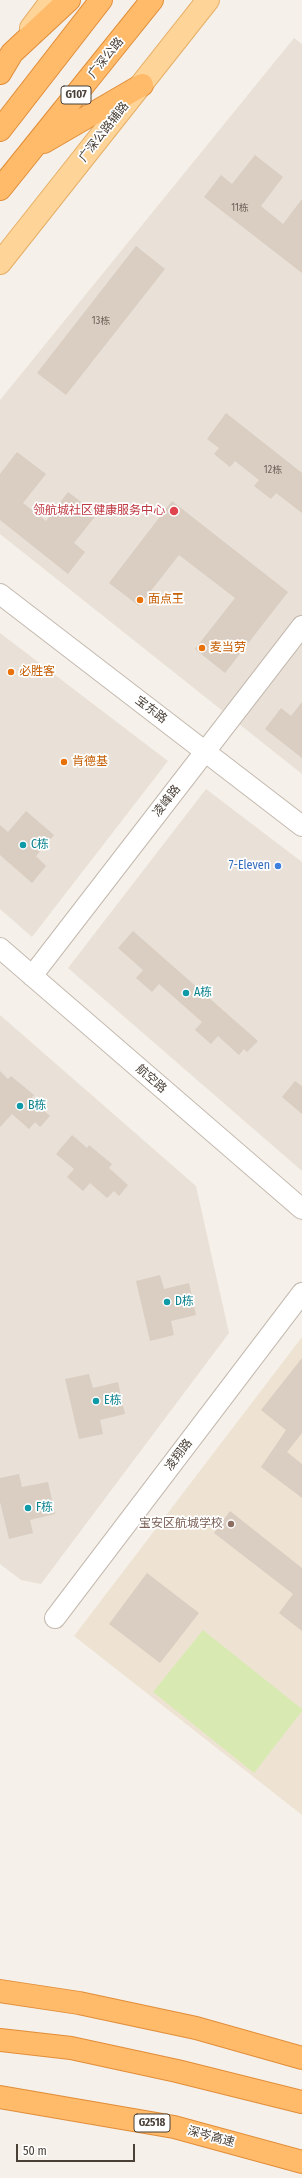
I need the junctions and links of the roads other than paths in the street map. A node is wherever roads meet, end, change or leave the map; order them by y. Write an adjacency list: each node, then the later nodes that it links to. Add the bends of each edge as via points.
1 (52, 0): 6 (main road)
2 (69, 0): 6 (highway)
3 (101, 0): 9 (highway)
4 (152, 0): 10 (highway, 广深公路 / G107)
5 (208, 0): 8 (main road, 广深公路辅路)
6 (6, 60): 7 (highway)
7 (0, 73)
8 (142, 85): 10 (highway); 12 (main road, 广深公路辅路)
9 (0, 130)
10 (33, 149): 11 (highway, 广深公路 / G107)
11 (0, 190)
12 (0, 263)
13 (0, 594): 15 (street, 宝东路)
14 (302, 626): 15 (street, 凌峰路)
15 (205, 752): 16 (street, 宝东路); 18 (street, 凌峰路)
16 (302, 826)
17 (0, 948): 18 (street, 航空路)
18 (32, 976): 19 (street, 航空路)
19 (302, 1209)
20 (302, 1293): 21 (street, 凌翔路)
21 (56, 1618)
22 (0, 1991): 24 (highway, via 80,2003 196,2028)
23 (0, 2040): 26 (highway, via 71,2048)
24 (302, 2058)
25 (0, 2097): 27 (highway, 深岑高速 / G2518, via 174,2127)
26 (302, 2102)
27 (302, 2162)

